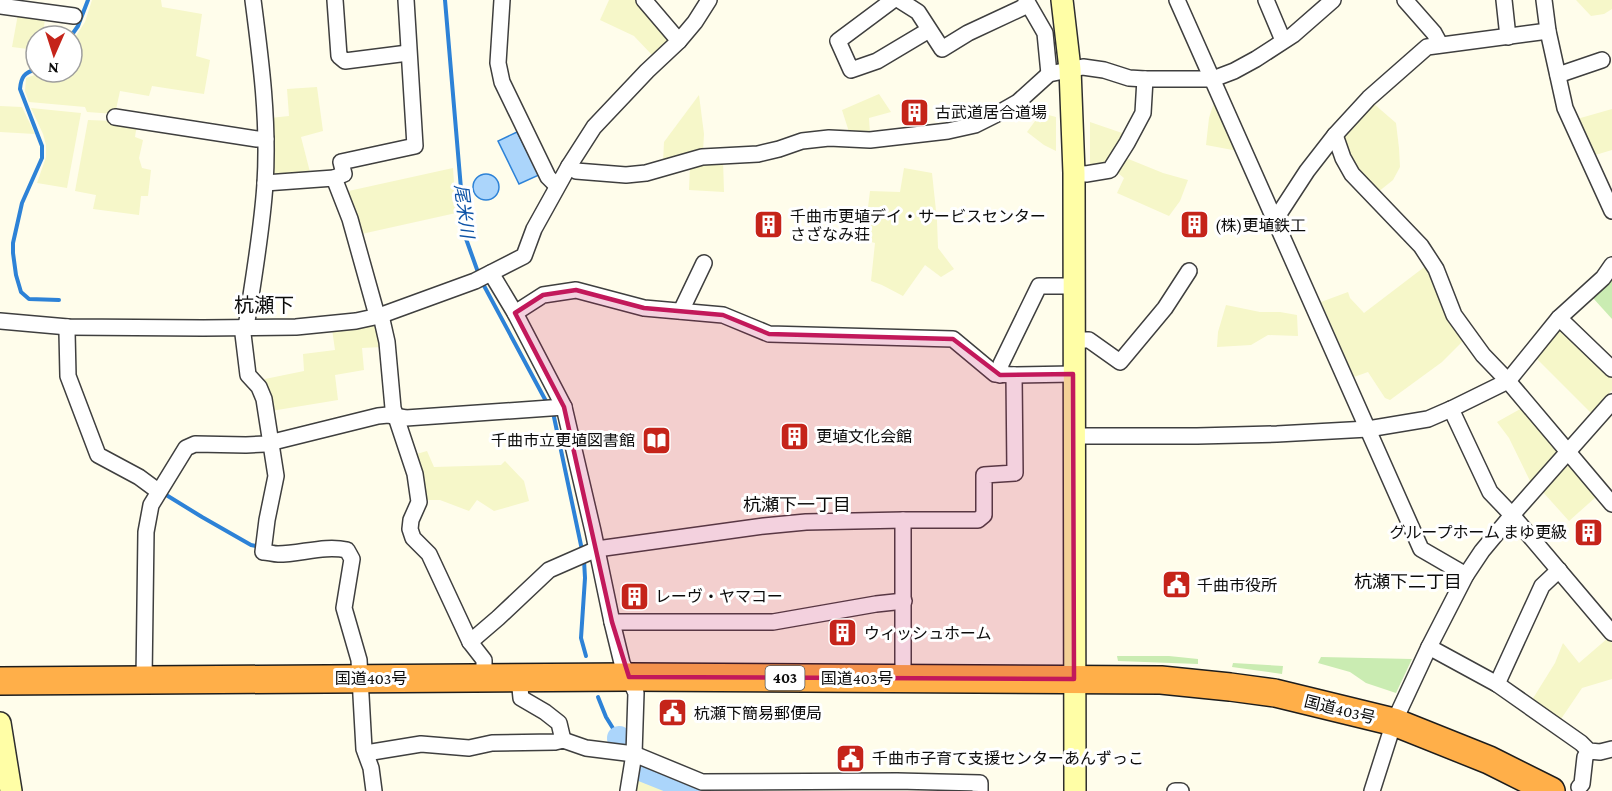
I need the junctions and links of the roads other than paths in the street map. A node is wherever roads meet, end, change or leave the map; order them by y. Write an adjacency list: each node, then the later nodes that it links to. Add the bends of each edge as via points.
1 (253, 0): 34 (street)
2 (335, 0): 25 (street, via 339,56 345,61)
3 (406, 0): 25 (street)
4 (502, 0): 39 (street, via 498,63 502,82 548,177)
5 (644, 0): 23 (street)
6 (709, 0): 23 (street)
7 (893, 0): 19 (street, via 838,41 851,70 877,61)
8 (899, 0): 19 (street, via 918,12)
9 (1062, 0): 27 (street)
10 (1177, 0): 30 (street)
11 (1266, 0): 22 (street)
12 (1333, 0): 22 (street)
13 (1405, 0): 24 (street)
14 (1504, 0): 21 (street)
15 (1544, 0): 20 (street)
16 (1027, 2): 19 (street, via 942,49); 28 (street, via 1045,33)
17 (0, 6): 18 (street)
18 (74, 16)
19 (929, 30)
20 (1548, 32): 21 (street); 29 (street)
21 (1508, 37): 24 (street)
22 (1284, 40): 30 (street)
23 (679, 41): 35 (street, via 594,127)
24 (1440, 44): 33 (street, via 1427,47 1369,98)
25 (408, 53): 37 (street, via 415,146 341,162 344,174)
26 (1602, 60): 29 (street)
27 (1070, 69): 28 (street); 31 (street, via 1104,70); 36 (street)
28 (1049, 74): 35 (street, via 1018,102 997,114 975,125 948,131 870,140 802,141 758,154 702,157 626,175 576,171)
29 (1558, 75): 40 (street, via 1565,108)
30 (1213, 79): 31 (street); 41 (street)
31 (1145, 80): 36 (street, via 1143,112 1110,170)
32 (114, 117): 34 (street)
33 (1335, 135): 41 (street); 58 (street, via 1353,174 1421,246 1436,269 1454,315)
34 (266, 139): 38 (street)
35 (569, 166): 39 (street)
36 (1074, 173): 46 (street)
37 (334, 178): 38 (street); 49 (street)
38 (265, 183): 53 (street)
39 (557, 186): 45 (street, via 524,256)
40 (1612, 211)
41 (1275, 220): 63 (street)
42 (704, 263): 47 (street)
43 (1612, 265): 50 (street)
44 (1189, 271): 54 (street, via 1165,308 1120,362 1089,340)
45 (484, 276): 48 (street); 49 (street)
46 (1074, 286): 54 (street); 57 (street, via 1039,286 1002,364)
47 (681, 311): 48 (street, via 644,308 576,290 543,296); 57 (street, via 723,315 770,334 953,339 995,374)
48 (515, 313): 60 (street)
49 (379, 316): 53 (street, via 296,327); 62 (street, via 387,342)
50 (1559, 318): 55 (street); 58 (street)
51 (0, 321): 52 (street)
52 (68, 327): 53 (street); 67 (street, via 68,376 98,455)
53 (245, 327): 65 (street, via 248,375 260,387)
54 (1074, 340): 56 (street)
55 (1612, 369)
56 (1073, 374): 57 (street); 64 (street)
57 (1007, 375): 70 (street, via 1015,473 984,475 984,515 978,520)
58 (1508, 381): 61 (street); 66 (street)
59 (1612, 402): 66 (street)
60 (564, 407): 62 (street); 71 (street)
61 (1451, 410): 63 (street, via 1428,419); 69 (street, via 1490,492)
62 (396, 417): 65 (street, via 378,416); 77 (street, via 415,474 419,502 410,529 413,538 429,554)
63 (1368, 429): 64 (street); 73 (street, via 1422,549)
64 (1074, 436): 85 (street)
65 (271, 442): 67 (street, via 195,444 186,448); 80 (street, via 276,476 263,552 347,550 352,559 344,608)
66 (1568, 452): 68 (street); 69 (street)
67 (158, 491): 83 (street, via 146,532)
68 (1612, 504)
69 (1512, 515): 72 (street); 73 (street)
70 (903, 520): 71 (street, via 806,522); 74 (street)
71 (597, 549): 75 (street); 77 (street, via 549,570)
72 (1559, 570): 76 (street); 87 (street, via 1542,586)
73 (1466, 575): 78 (street)
74 (904, 601): 75 (street, via 773,622); 84 (street)
75 (612, 622): 79 (street)
76 (1612, 633)
77 (470, 642): 81 (street, via 484,660)
78 (1429, 647): 87 (street); 88 (street)
79 (629, 677): 82 (highway, 国道403号 / 403); 84 (highway, 国道403号 / 403); 94 (street, via 636,693)
80 (361, 678): 81 (highway, 国道403号 / 403); 83 (highway, 国道403号 / 403); 93 (street)
81 (484, 678): 82 (highway, 国道403号 / 403)
82 (519, 678): 90 (street, via 521,698 560,723)
83 (144, 679): 86 (highway, 国道403号 / 403)
84 (903, 679): 85 (highway, 国道403号 / 403)
85 (1074, 679): 88 (highway, 国道403号 / 403, via 1161,680 1275,693); 103 (street)
86 (0, 681)
87 (1497, 684): 92 (street)
88 (1394, 722): 106 (street); 107 (highway, 国道403号 / 403, via 1489,760)
89 (0, 723): 95 (street)
90 (563, 740): 93 (street, via 492,743 469,748 421,744); 94 (street, via 586,748)
91 (1612, 749): 92 (street)
92 (1589, 751): 98 (street, via 1584,757)
93 (366, 753): 100 (street)
94 (634, 754): 96 (street); 101 (street)
95 (3, 762): 99 (street)
96 (702, 786): 97 (street)
97 (897, 786): 102 (street, via 980,783)
98 (1579, 787)
99 (10, 791)
100 (374, 791)
101 (628, 791)
102 (980, 791)
103 (1075, 791)
104 (1175, 791): 105 (street)
105 (1180, 791)
106 (1372, 791)
107 (1551, 791)

